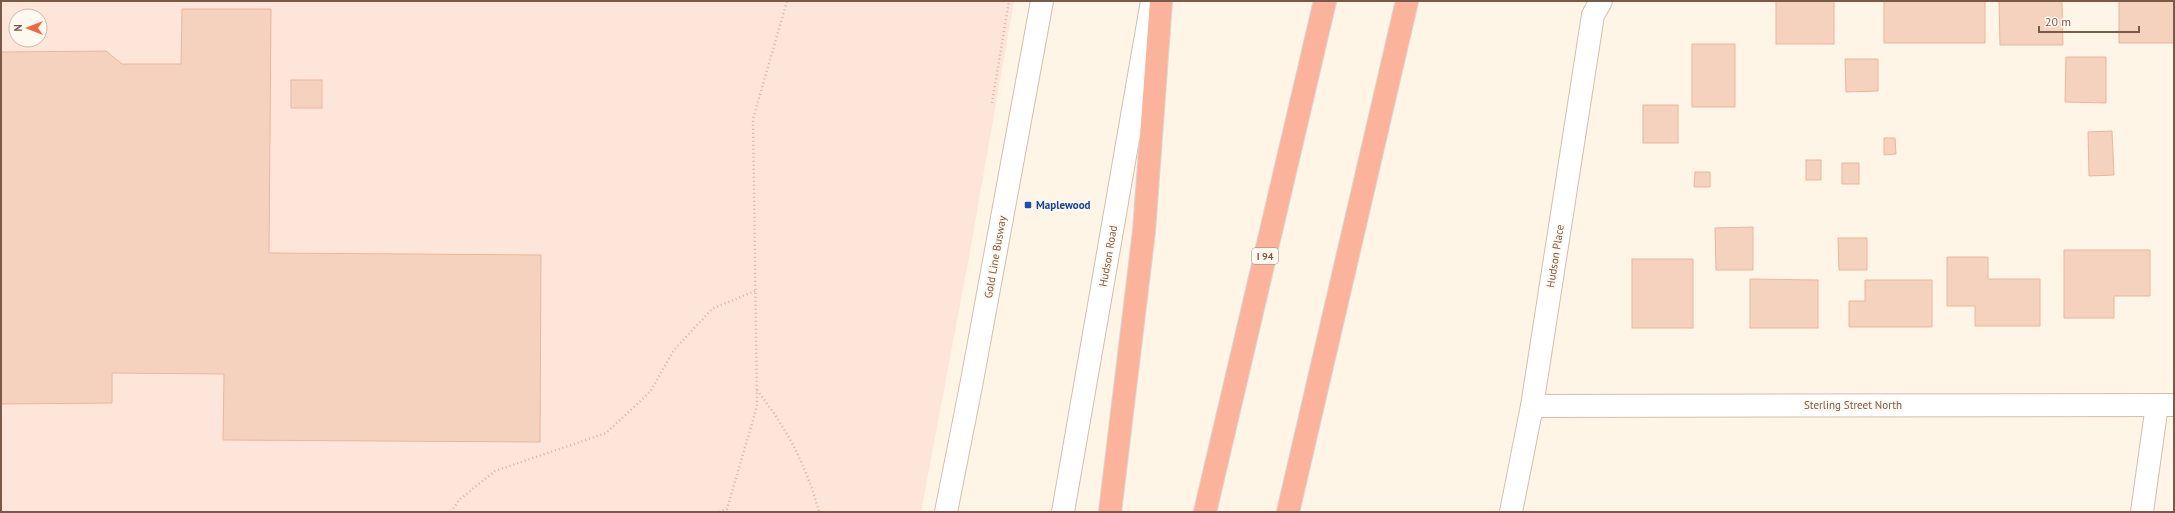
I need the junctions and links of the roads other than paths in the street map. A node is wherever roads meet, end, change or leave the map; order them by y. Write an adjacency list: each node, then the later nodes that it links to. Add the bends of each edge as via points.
1 (1042, 1): 9 (street, Gold Line Busway)
2 (1152, 1): 10 (street, Hudson Road)
3 (1161, 1): 11 (highway, via 1144,231)
4 (1325, 1): 12 (highway, I 94)
5 (1407, 1): 13 (highway)
6 (1601, 1): 8 (street, Hudson Place, via 1593,15)
7 (2166, 405): 8 (street, Sterling Street North); 15 (street)
8 (1532, 406): 14 (street, Hudson Place)
9 (946, 512)
10 (1063, 512)
11 (1110, 512)
12 (1205, 512)
13 (1288, 512)
14 (1511, 512)
15 (2142, 512)

